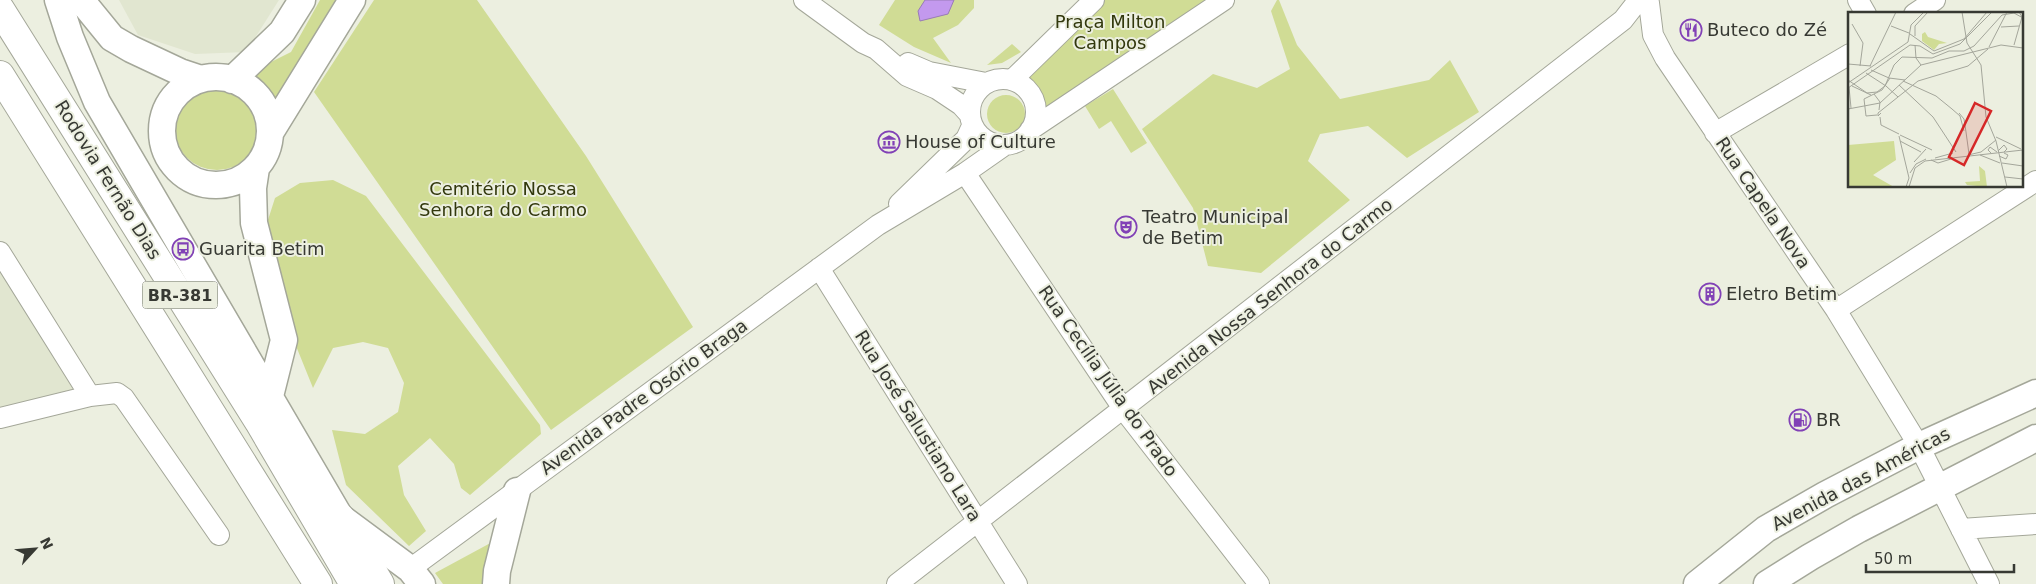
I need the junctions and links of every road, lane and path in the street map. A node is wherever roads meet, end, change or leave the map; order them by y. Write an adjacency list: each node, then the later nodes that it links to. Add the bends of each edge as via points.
1 (58, 0): 35 (main road, via 97,102)
2 (82, 0): 16 (main road, via 112,38)
3 (302, 0): 17 (main road, via 282,32)
4 (352, 0): 23 (main road)
5 (804, 0): 14 (street)
6 (1094, 0): 18 (street)
7 (1224, 0): 22 (street)
8 (1858, 0): 12 (street)
9 (1934, 0): 13 (street)
10 (1645, 1): 24 (street, Rua Capela Nova, via 1653,35 1665,58); 36 (street, Avenida Nossa Senhora do Carmo)
11 (0, 8): 49 (highway, Rodovia Fernão Dias / BR-381, via 259,422)
12 (1865, 12)
13 (1917, 12)
14 (876, 49): 20 (street, via 929,72); 21 (street, via 908,76 937,89 960,105)
15 (1848, 55): 24 (street)
16 (201, 79): 17 (main road); 26 (main road, via 178,93 164,116 162,134 166,151 176,167 189,178 206,184 224,185 242,179)
17 (232, 80): 23 (main road, via 248,88 260,100)
18 (1012, 80): 20 (street); 22 (street, via 1027,90 1035,105)
19 (3, 81): 48 (highway, Rodovia Fernão Dias / BR-381)
20 (986, 83): 21 (street, via 973,97)
21 (971, 121): 25 (street, via 988,142); 29 (street, Avenida Padre Osório Braga, via 966,138)
22 (1030, 130): 25 (street, via 1024,138)
23 (270, 133): 26 (main road, via 266,150)
24 (1715, 133): 32 (street, Rua Capela Nova)
25 (1005, 145): 27 (street, Avenida Padre Osório Braga)
26 (256, 168): 35 (main road, via 254,223 284,340)
27 (965, 172): 29 (street, Avenida Padre Osório Braga); 36 (street, Rua Cecília Júlia do Prado)
28 (2036, 181): 32 (street)
29 (878, 226): 31 (street, Avenida Padre Osório Braga)
30 (0, 252): 34 (street)
31 (819, 268): 41 (street, Avenida Padre Osório Braga); 43 (street, Rua José Salustiano Lara)
32 (1836, 310): 39 (street, Rua Capela Nova)
33 (2036, 393): 39 (main road, Avenida das Américas)
34 (90, 396): 37 (street); 46 (street, via 117,393 124,398)
35 (270, 396): 42 (main road)
36 (1124, 410): 43 (street, Avenida Nossa Senhora do Carmo); 54 (street, Rua Cecília Júlia do Prado)
37 (0, 418)
38 (2036, 438): 40 (main road)
39 (1919, 446): 40 (street, Rua Capela Nova); 55 (main road, Avenida das Américas, via 1766,529)
40 (1939, 486): 45 (street, Rua Capela Nova); 56 (main road)
41 (517, 491): 47 (street, Avenida Padre Osório Braga); 51 (main road)
42 (340, 517): 47 (main road); 50 (highway)
43 (978, 522): 52 (street, Avenida Nossa Senhora do Carmo); 53 (street, Rua José Salustiano Lara)
44 (2036, 524): 45 (street)
45 (1961, 529): 57 (street, Rua Capela Nova)
46 (219, 535)
47 (416, 577)
48 (318, 584)
49 (354, 584)
50 (380, 584)
51 (496, 584)
52 (897, 584)
53 (1017, 584)
54 (1259, 584)
55 (1697, 584)
56 (1767, 584)
57 (1989, 584)

